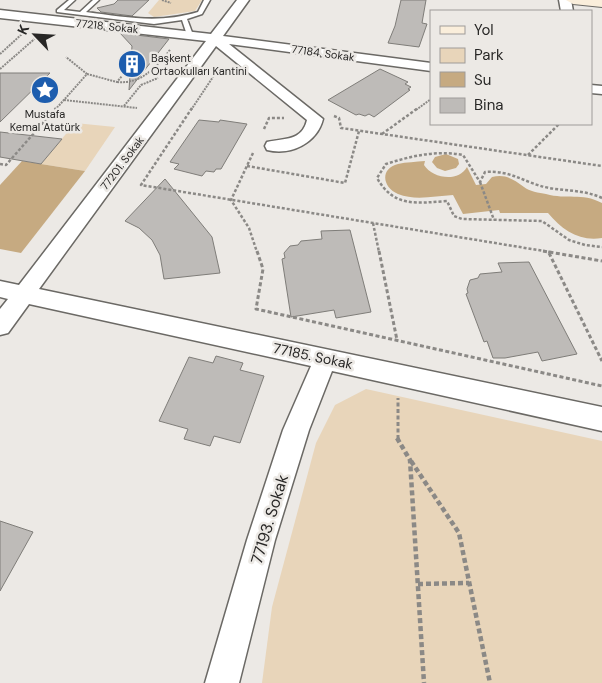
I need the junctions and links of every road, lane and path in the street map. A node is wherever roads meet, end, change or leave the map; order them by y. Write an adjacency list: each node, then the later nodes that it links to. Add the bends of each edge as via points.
1 (72, 0): 8 (lane, via 59,11)
2 (96, 0): 8 (lane)
3 (208, 0): 9 (lane, via 200,13)
4 (243, 0): 12 (street, 77201. Sokak)
5 (573, 0): 6 (main road)
6 (602, 3)
7 (0, 14): 11 (street, 77218. Sokak)
8 (81, 14): 9 (lane, via 154,22)
9 (184, 18): 11 (lane)
10 (44, 31): 17 (path)
11 (190, 35): 12 (street, 77218. Sokak)
12 (214, 39): 16 (street, 77184. Sokak); 30 (street, via 315,119 308,138); 44 (street, 77201. Sokak)
13 (175, 44): 21 (path, via 149,75 128,84)
14 (66, 57): 19 (path)
15 (222, 64): 37 (path, via 141,185)
16 (430, 67)
17 (0, 69)
18 (162, 73): 24 (path, via 156,80 140,85)
19 (87, 74): 21 (path); 22 (path)
20 (122, 76): 21 (path)
21 (117, 82)
22 (63, 100): 24 (path); 32 (path, via 6,165)
23 (430, 100): 29 (path)
24 (124, 106): 25 (path)
25 (145, 108)
26 (331, 115): 28 (path, via 339,118 341,128)
27 (558, 125): 31 (path)
28 (359, 131): 29 (path); 33 (path, via 345,183)
29 (381, 134): 31 (path)
30 (273, 146)
31 (527, 155): 34 (path)
32 (0, 164)
33 (247, 166)
34 (602, 166)
35 (480, 182): 36 (path, via 485,172 499,171 514,173 542,186); 38 (path); 38 (path, via 463,155 450,152 403,158 386,164 377,178 388,195 398,200 408,203 447,200 454,216)
36 (602, 198)
37 (231, 200): 39 (path); 46 (path, via 249,228 263,269 256,309)
38 (494, 220): 40 (path, via 542,221 567,239)
39 (372, 223): 41 (path); 46 (path)
40 (602, 247)
41 (548, 252): 42 (path); 48 (path)
42 (602, 261)
43 (0, 289): 44 (street, 77185. Sokak)
44 (24, 294): 45 (street, 77201. Sokak); 47 (street, 77185. Sokak)
45 (0, 326)
46 (397, 340): 50 (path)
47 (326, 358): 49 (street, 77185. Sokak); 55 (street, 77193. Sokak, via 296,430 261,540)
48 (602, 361)
49 (400, 375): 51 (street, 77185. Sokak); 52 (path, via 396,438)
50 (602, 386)
51 (602, 419)
52 (410, 460): 53 (path, via 459,534); 54 (path)
53 (469, 583): 54 (path); 57 (path)
54 (418, 584): 56 (path)
55 (222, 683)
56 (424, 683)
57 (490, 683)

